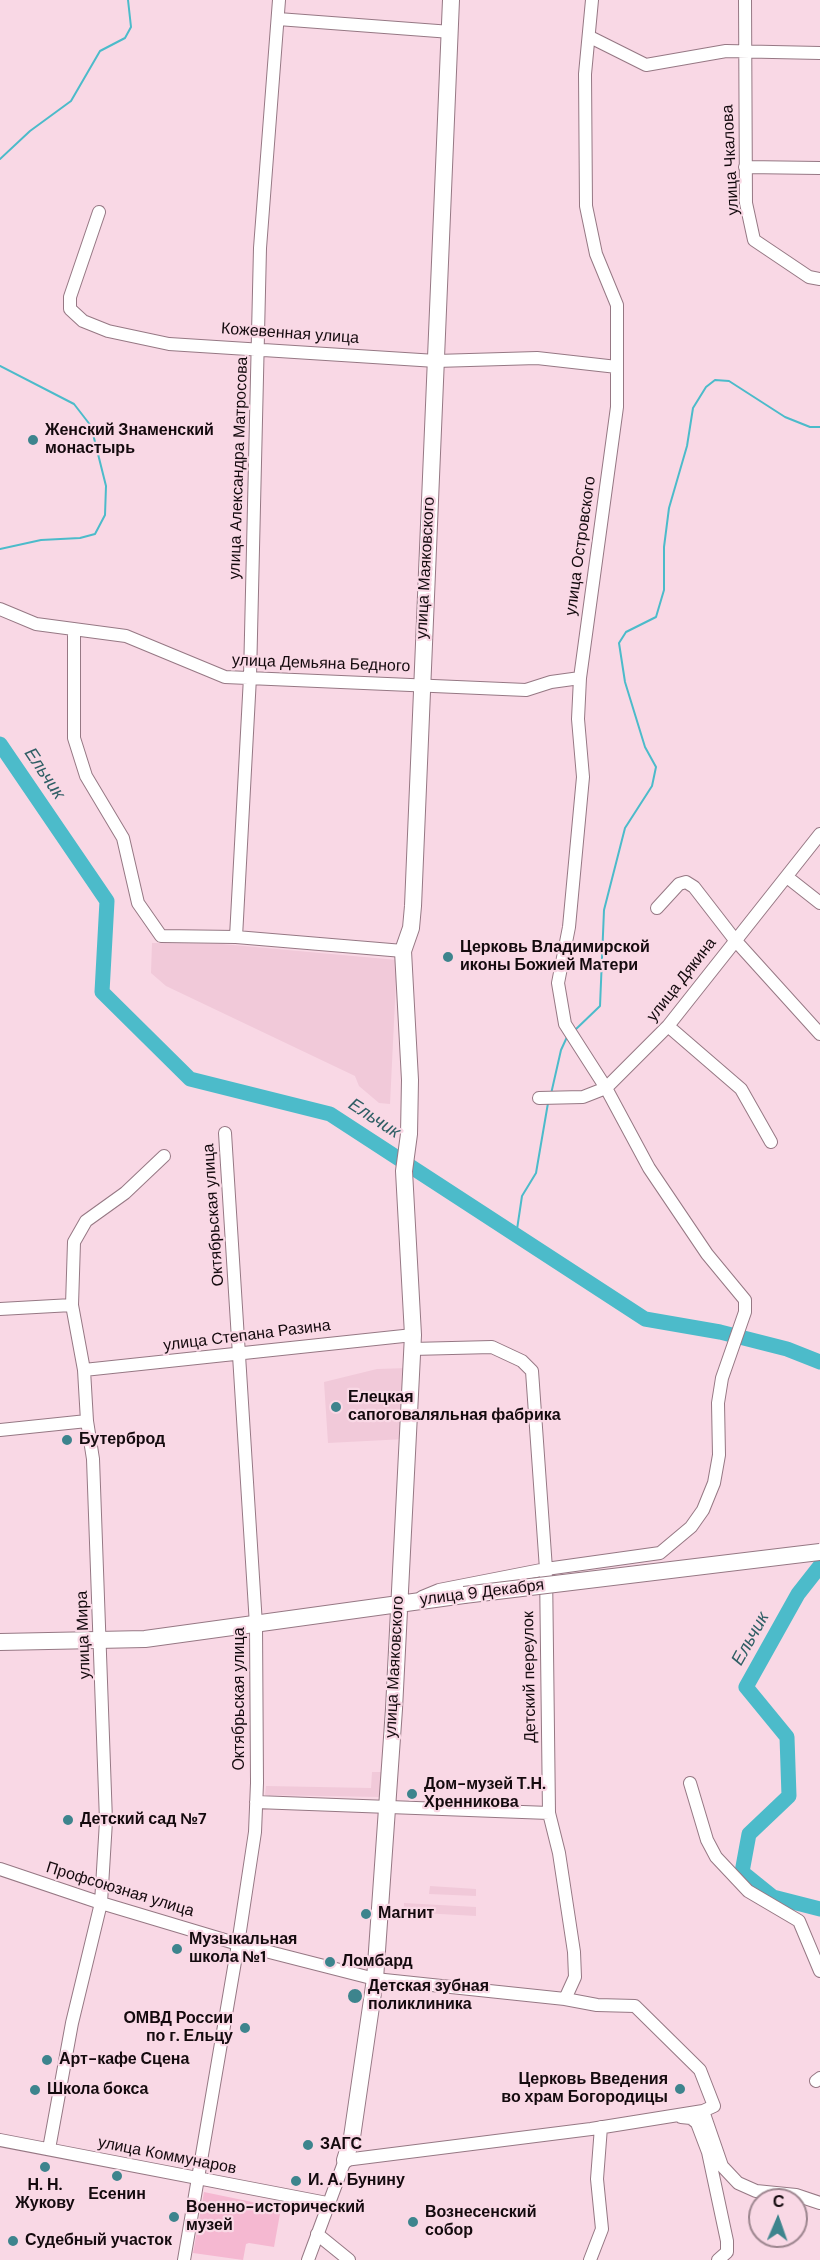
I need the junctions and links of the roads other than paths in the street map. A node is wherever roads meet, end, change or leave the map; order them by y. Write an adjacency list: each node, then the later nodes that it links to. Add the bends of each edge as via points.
1 (279, 0): 5 (street, улица Александра Матросова)
2 (451, 0): 6 (main road, улица Маяковского)
3 (592, 0): 7 (street, улица Островского)
4 (745, 0): 8 (street, улица Чкалова)
5 (279, 19): 6 (street); 14 (street, улица Александра Матросова, via 260,248)
6 (451, 32): 15 (main road, улица Маяковского)
7 (590, 37): 8 (street, via 646,65 726,51); 16 (street, улица Островского, via 585,74 586,206 596,254 617,304)
8 (744, 52): 9 (street); 10 (street, улица Чкалова)
9 (820, 53)
10 (745, 167): 11 (street); 13 (street, улица Чкалова, via 746,203 754,240 809,278)
11 (820, 168)
12 (99, 212): 14 (street, Кожевенная улица, via 70,297 70,309 83,321 158,343)
13 (820, 279)
14 (259, 348): 15 (street, Кожевенная улица); 19 (street, улица Александра Матросова)
15 (436, 361): 16 (street, Кожевенная улица, via 537,358); 21 (main road, улица Маяковского)
16 (617, 367): 20 (street, улица Островского, via 617,407)
17 (0, 609): 18 (street, улица Демьяна Бедного, via 36,624)
18 (74, 631): 19 (street, улица Демьяна Бедного, via 126,636 225,677); 26 (street, via 74,738 86,776 123,838 138,903 161,936)
19 (250, 676): 21 (street, улица Демьяна Бедного); 26 (street, улица Александра Матросова)
20 (580, 678): 21 (street, улица Демьяна Бедного, via 526,690); 31 (street, улица Островского, via 583,777 569,927 558,983 565,1024)
21 (421, 684): 28 (main road, улица Маяковского, via 414,906)
22 (820, 834): 23 (street, улица Дякина)
23 (787, 877): 24 (street); 27 (street, улица Дякина)
24 (820, 903)
25 (657, 908): 27 (street, via 679,884 686,882)
26 (236, 937): 28 (street)
27 (735, 940): 29 (street, улица Дякина); 30 (street)
28 (403, 951): 38 (main road, улица Маяковского, via 410,1080 404,1171)
29 (668, 1026): 31 (street, улица Дякина); 34 (street, via 741,1089)
30 (820, 1034)
31 (606, 1088): 32 (street, улица Дякина, via 583,1097); 44 (street, улица Островского, via 649,1168 707,1254 745,1300 722,1377 714,1483 691,1527 660,1553)
32 (539, 1098)
33 (225, 1134): 39 (street, Октябрьская улица)
34 (771, 1142)
35 (164, 1156): 36 (street, улица Мира, via 125,1193 86,1221 74,1242)
36 (72, 1305): 37 (street); 40 (street, улица Мира)
37 (0, 1309)
38 (413, 1342): 39 (street, улица Степана Разина); 44 (street, Детский переулок, via 492,1347 522,1360 532,1371); 45 (main road, улица Маяковского)
39 (240, 1354): 40 (street, улица Степана Разина); 46 (street, Октябрьская улица)
40 (84, 1370): 41 (street, улица Мира)
41 (87, 1421): 42 (street); 47 (street, улица Мира, via 93,1459)
42 (0, 1431)
43 (820, 1552): 45 (main road, улица 9 Декабря, bridge)
44 (546, 1569): 45 (street, улица Островского, via 440,1590); 52 (street, Детский переулок)
45 (403, 1604): 46 (main road, улица 9 Декабря); 51 (main road, улица Маяковского)
46 (256, 1626): 47 (main road, улица 9 Декабря); 50 (street, Октябрьская улица)
47 (100, 1641): 48 (main road, улица 9 Декабря); 54 (street, улица Мира, via 106,1821)
48 (0, 1642)
49 (690, 1783): 56 (street, via 706,1840 716,1857 748,1891 799,1921)
50 (256, 1802): 51 (street); 55 (street, Октябрьская улица)
51 (388, 1807): 52 (street); 57 (main road, улица Маяковского)
52 (549, 1813): 58 (street, Детский переулок, via 574,1952 575,1977)
53 (0, 1869): 54 (street, Профсоюзная улица)
54 (101, 1903): 55 (street, Профсоюзная улица); 63 (street, улица Мира, via 72,2023)
55 (238, 1944): 57 (street, Профсоюзная улица); 65 (street, Октябрьская улица)
56 (820, 1971)
57 (375, 1979): 58 (street, Профсоюзная улица); 64 (main road, улица Маяковского, via 352,2137)
58 (565, 1999): 59 (street, Профсоюзная улица, via 635,2006 700,2070)
59 (708, 2108): 60 (street); 66 (street, Профсоюзная улица, via 722,2166 738,2184)
60 (678, 2116): 61 (street); 74 (street, via 698,2123 708,2152 727,2241 727,2252)
61 (601, 2127): 64 (street); 73 (street, via 597,2179 602,2229)
62 (0, 2140): 63 (street, улица Коммунаров)
63 (49, 2150): 65 (street, улица Коммунаров)
64 (345, 2160): 67 (street)
65 (197, 2179): 67 (street, улица Коммунаров); 70 (street, Октябрьская улица)
66 (820, 2203)
67 (327, 2204): 68 (street)
68 (317, 2234): 69 (street); 71 (street)
69 (330, 2254): 72 (street)
70 (184, 2260)
71 (308, 2260)
72 (349, 2260)
73 (590, 2260)
74 (718, 2260)

